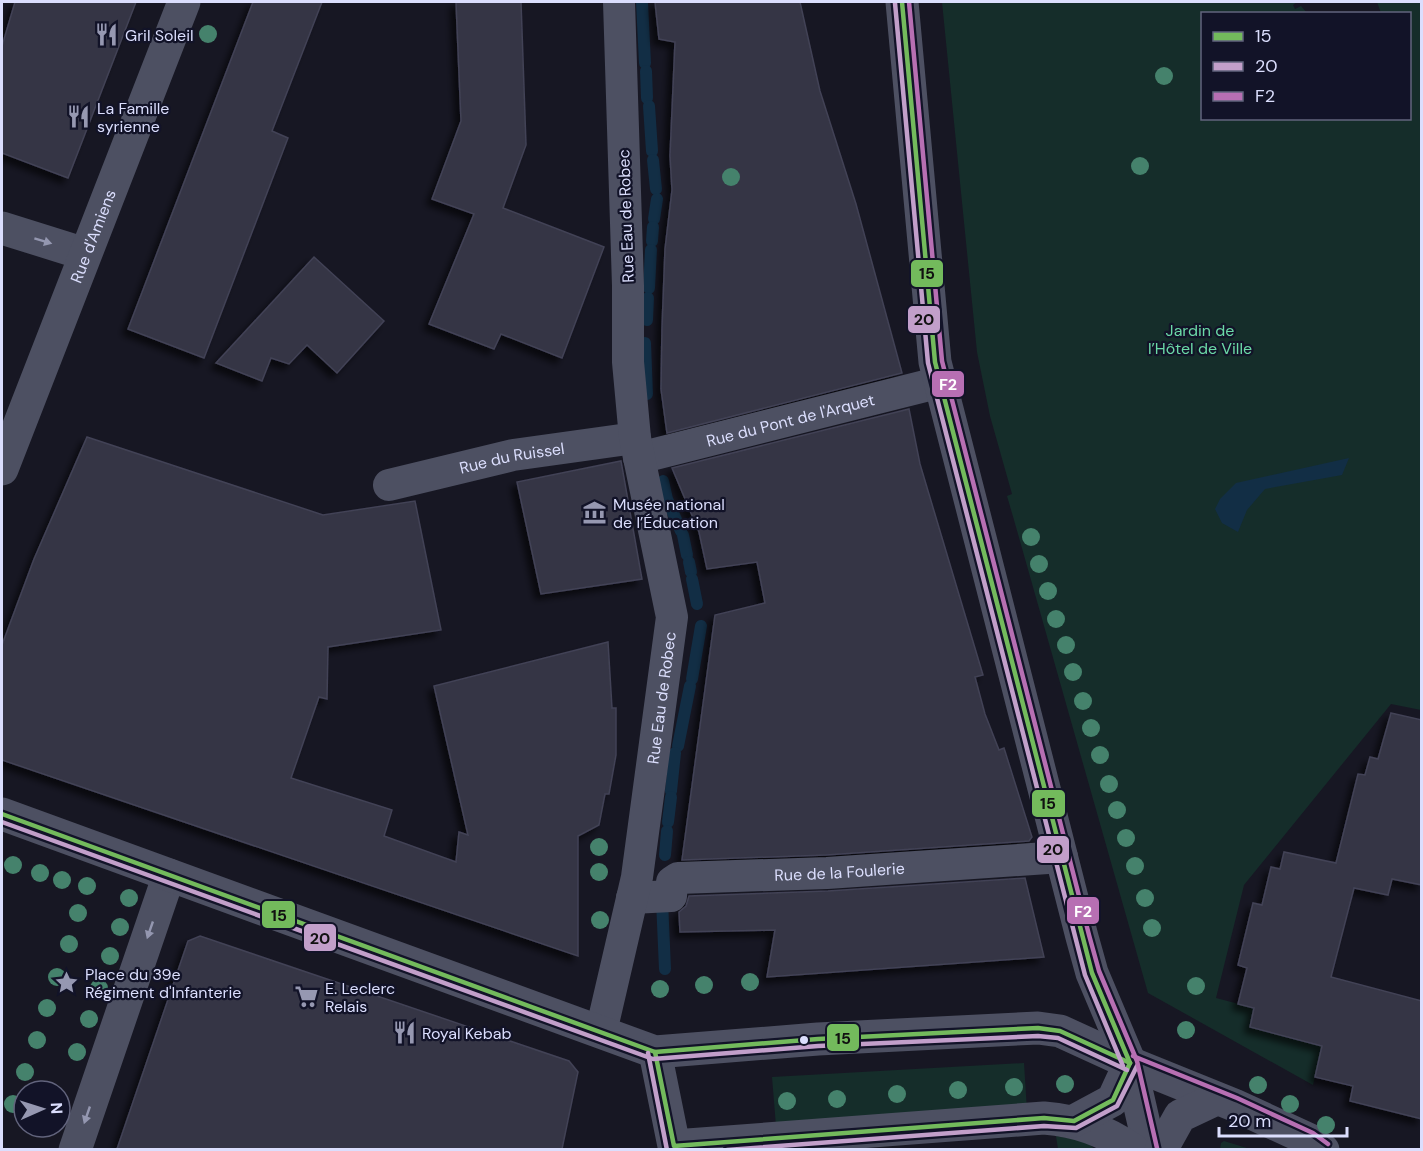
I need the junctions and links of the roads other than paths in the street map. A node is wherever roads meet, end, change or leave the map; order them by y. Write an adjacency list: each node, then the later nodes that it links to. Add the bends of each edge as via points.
1 (184, 2): 5 (street, Rue d'Amiens)
2 (619, 2): 7 (street, Rue Eau de Robec, via 628,362)
3 (902, 2): 6 (street, via 935,362)
4 (2, 228): 5 (street, one-way to 5)
5 (85, 254): 8 (street, Rue d'Amiens)
6 (941, 382): 7 (street, Rue du Pont de l'Arquet); 11 (street)
7 (637, 448): 9 (street, Rue du Ruissel, via 513,455); 13 (street, Rue Eau de Robec, via 672,617)
8 (2, 469)
9 (389, 485)
10 (2, 814): 12 (street)
11 (1062, 857): 13 (street, Rue de la Foulerie, via 827,873 678,878 672,882 671,896); 16 (street, via 1092,972)
12 (169, 875): 14 (street); 20 (street, one-way to 20)
13 (632, 898): 14 (street, Rue Eau de Robec)
14 (601, 1032): 15 (street)
15 (655, 1052): 16 (street, via 1038,1028 1060,1031); 19 (street)
16 (1130, 1063): 17 (street); 18 (street, via 1113,1100); 22 (street)
17 (1216, 1099): 23 (street, via 1180,1116); 24 (street)
18 (1074, 1121): 19 (street, via 1044,1119); 21 (street, via 1115,1137)
19 (674, 1148)
20 (75, 1149)
21 (1133, 1149)
22 (1150, 1149)
23 (1161, 1149)
24 (1323, 1149)

